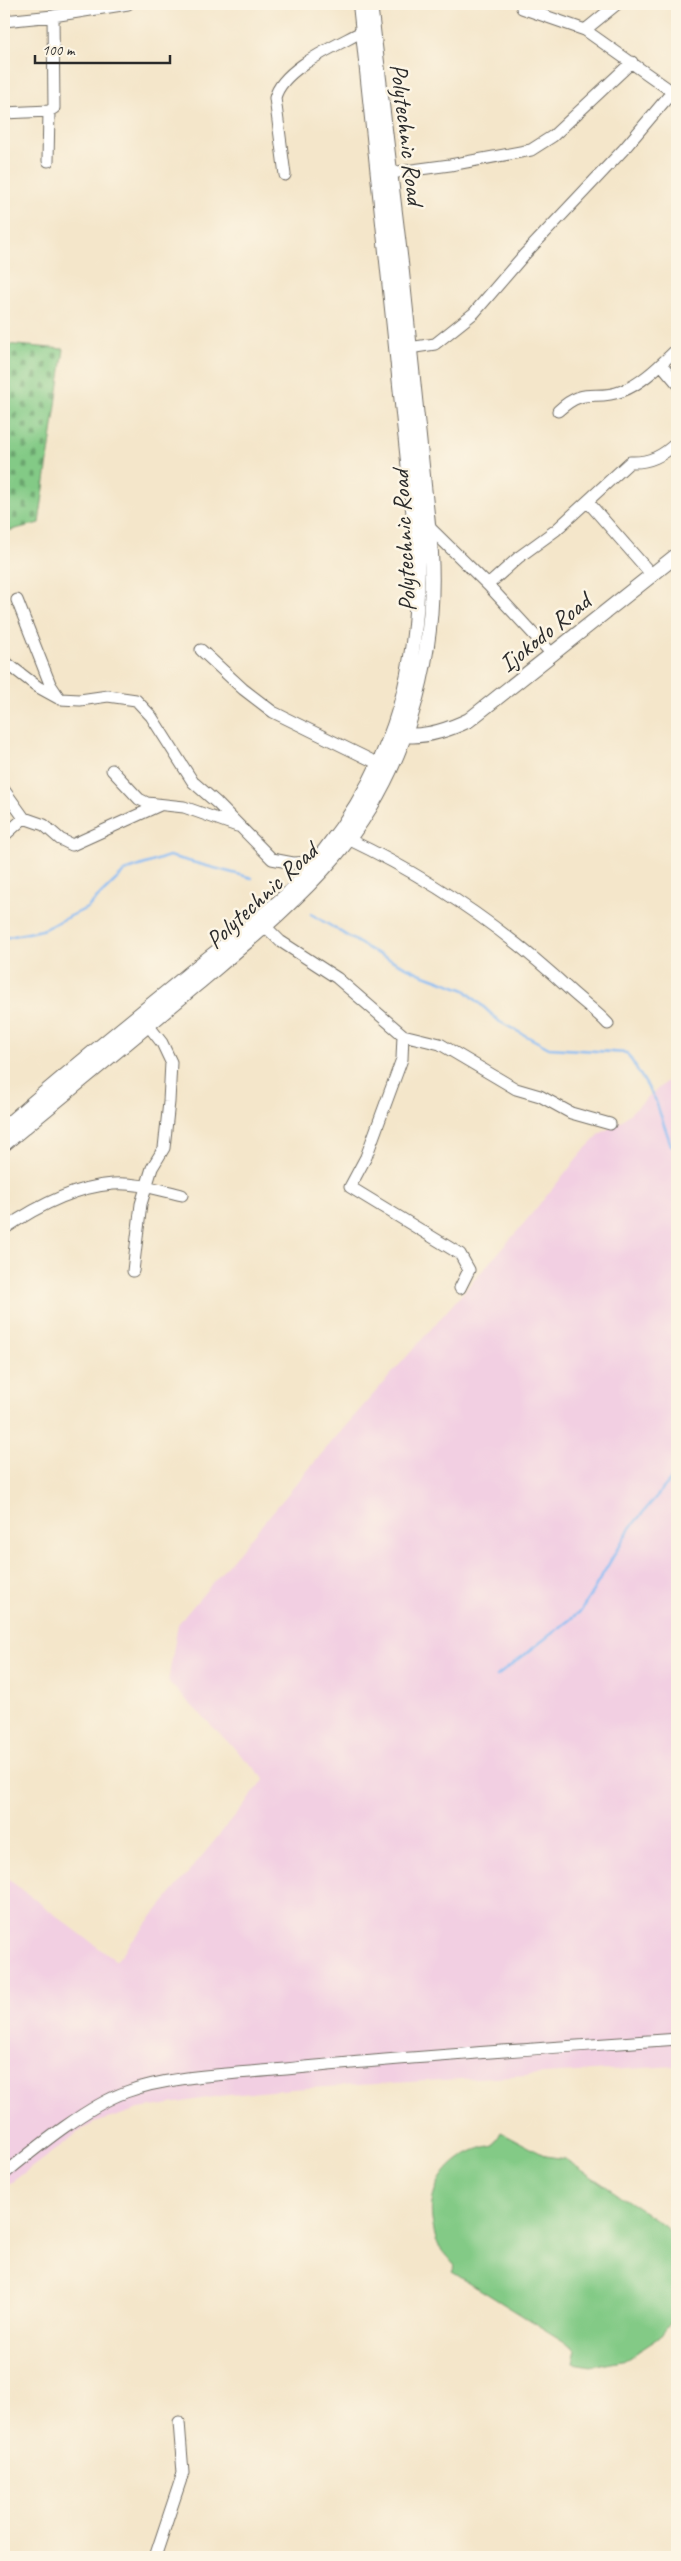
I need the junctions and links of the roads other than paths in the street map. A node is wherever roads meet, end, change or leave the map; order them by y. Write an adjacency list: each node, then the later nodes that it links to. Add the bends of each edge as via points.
1 (128, 4): 6 (street)
2 (360, 4): 9 (main road, Polytechnic Road)
3 (370, 4): 15 (main road, Polytechnic Road)
4 (617, 4): 8 (street)
5 (522, 8): 8 (street)
6 (53, 16): 7 (street); 12 (street, via 55,104)
7 (4, 21)
8 (585, 30): 10 (street)
9 (363, 31): 16 (street, via 306,64 278,88 275,98); 33 (main road, Polytechnic Road, via 417,547 418,590 413,655)
10 (632, 62): 11 (street); 15 (street, via 554,136 531,150)
11 (675, 93): 17 (street, via 474,313 435,344)
12 (48, 111): 13 (street); 14 (street)
13 (4, 113)
14 (48, 161)
15 (390, 173): 17 (main road, Polytechnic Road)
16 (285, 175)
17 (409, 348): 24 (main road, Polytechnic Road)
18 (677, 349): 19 (street)
19 (661, 364): 20 (street); 21 (street, via 625,390 616,394 581,396)
20 (677, 383)
21 (558, 411)
22 (677, 442): 23 (street, via 661,457 630,462)
23 (588, 502): 26 (street); 27 (street)
24 (427, 525): 27 (street); 33 (main road, Polytechnic Road, via 432,582 429,636 422,677)
25 (677, 556): 26 (main road, Ijokodo Road)
26 (652, 575): 30 (main road, Ijokodo Road)
27 (488, 585): 30 (street)
28 (17, 600): 32 (street, via 50,684)
29 (201, 650): 34 (street, via 243,690 273,712)
30 (553, 655): 33 (main road, Ijokodo Road, via 469,720 434,732)
31 (4, 660): 32 (street, via 38,687)
32 (60, 698): 39 (street, via 80,700 108,696 136,700 151,716 192,782 218,803)
33 (400, 727): 34 (main road, Polytechnic Road); 41 (main road, Polytechnic Road, via 377,794)
34 (379, 764): 42 (main road, Polytechnic Road, via 358,805)
35 (112, 770): 37 (street, via 139,799 147,804)
36 (4, 790): 38 (street)
37 (160, 805): 38 (street, via 72,845 60,840 44,825); 39 (street, via 184,807)
38 (24, 818): 40 (street)
39 (240, 828): 42 (street, via 272,859 293,863)
40 (4, 836)
41 (348, 840): 43 (main road, Polytechnic Road, via 299,896); 44 (street, via 384,856 451,896 538,960)
42 (315, 862): 48 (main road, Polytechnic Road, via 289,892)
43 (265, 926): 45 (main road, Polytechnic Road); 46 (street, via 280,941 336,978)
44 (608, 1024)
45 (148, 1025): 49 (main road, Polytechnic Road); 50 (street, via 171,1062 164,1148)
46 (403, 1035): 47 (street, via 440,1044 516,1089 540,1096 572,1113); 54 (street, via 402,1059 366,1157 350,1187 460,1254 469,1270)
47 (610, 1124)
48 (4, 1128)
49 (4, 1144)
50 (146, 1186): 51 (street); 52 (street, via 115,1184 81,1188); 53 (street)
51 (182, 1195)
52 (4, 1230)
53 (133, 1271)
54 (460, 1288)
55 (677, 2039): 56 (street, via 175,2080 126,2092 108,2101 38,2146)
56 (4, 2174)
57 (179, 2422): 58 (street, via 183,2473)
58 (155, 2557)

